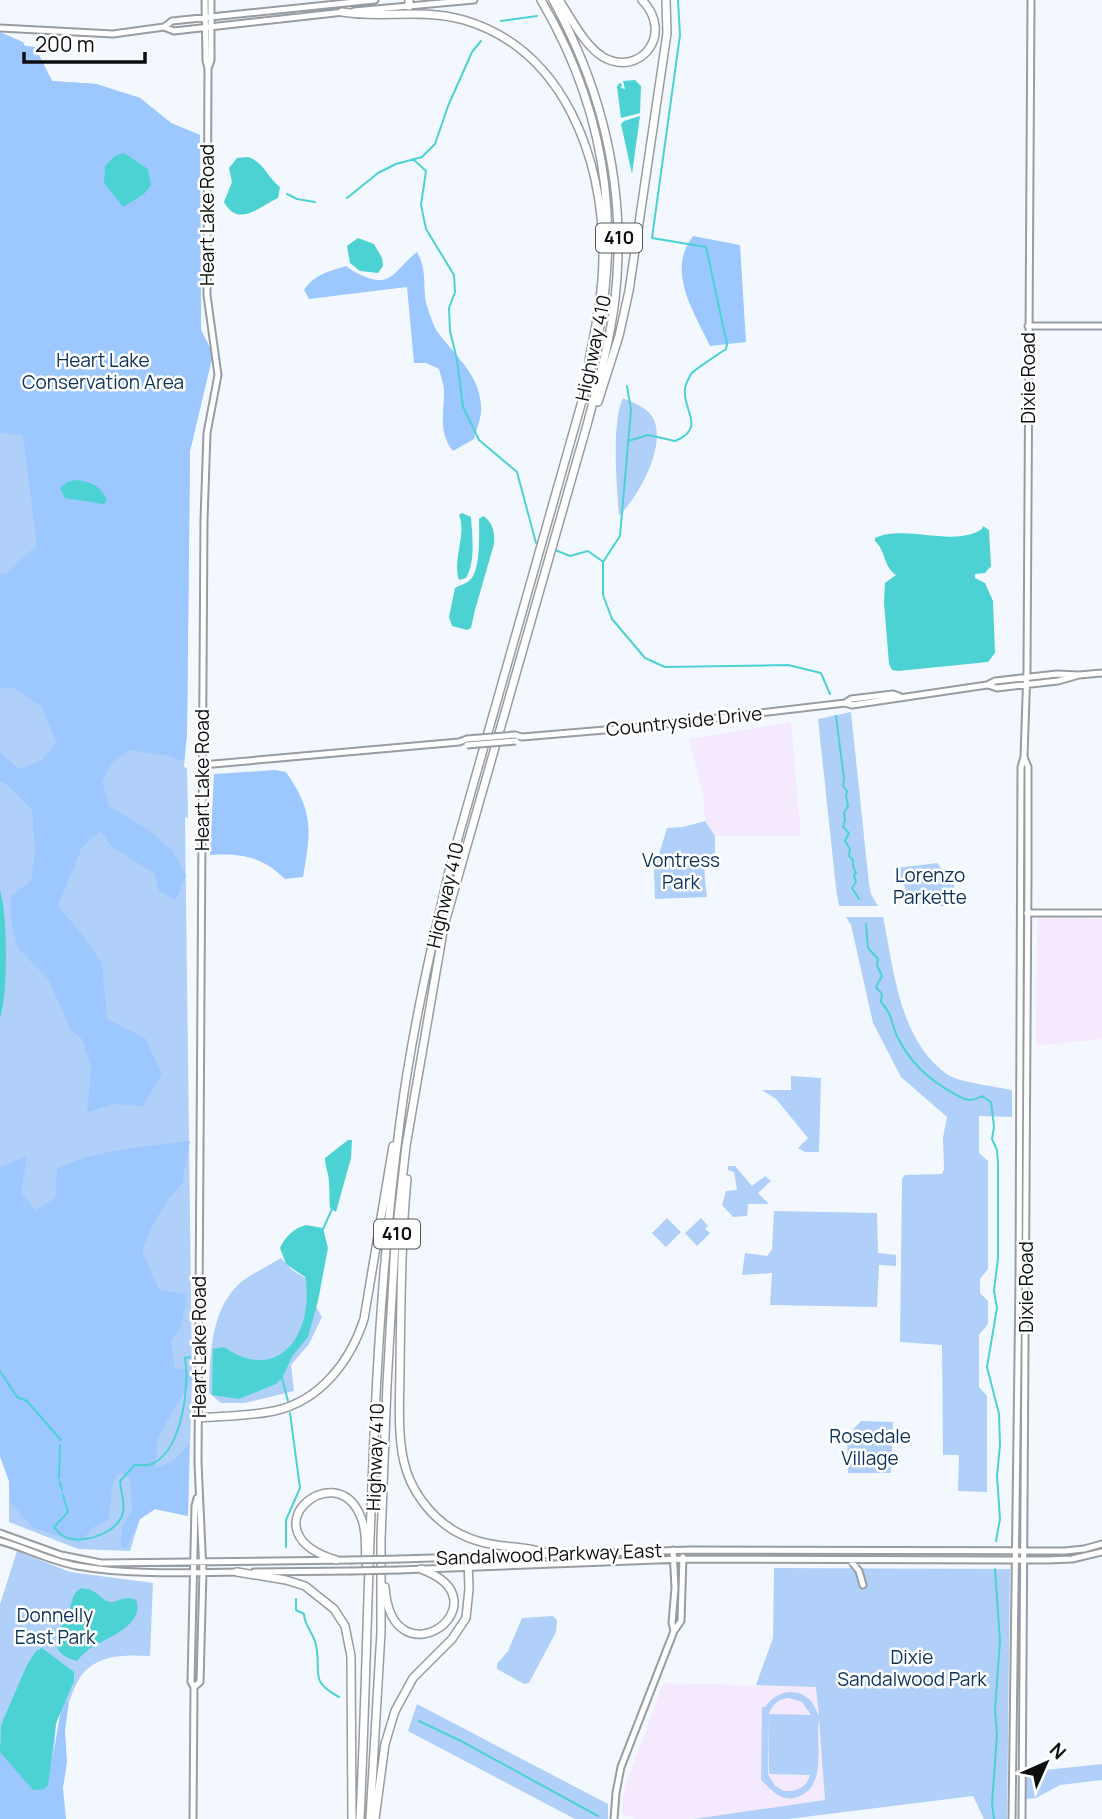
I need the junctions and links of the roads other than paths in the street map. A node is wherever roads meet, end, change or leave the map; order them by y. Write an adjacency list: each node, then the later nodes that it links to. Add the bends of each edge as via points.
1 (208, 0): 13 (main road, Heart Lake Road)
2 (375, 0): 11 (main road)
3 (474, 0): 10 (main road)
4 (541, 0): 20 (highway, Highway 410 / 410, via 580,79 608,208 605,303)
5 (552, 0): 21 (highway, Highway 410 / 410, via 578,47 600,108 616,196 615,301)
6 (559, 0): 7 (highway, via 592,48 623,62 643,54 656,33 653,13)
7 (642, 0)
8 (666, 0): 21 (highway, via 667,33 629,291 619,336)
9 (1031, 0): 18 (main road, Dixie Road)
10 (409, 3): 12 (main road)
11 (277, 9): 13 (main road); 14 (main road)
12 (342, 12): 14 (main road); 20 (highway, via 439,14 479,25 529,57 562,95 592,163 601,215 601,293)
13 (208, 17): 15 (main road, via 172,21); 16 (main road, Heart Lake Road)
14 (278, 18): 16 (main road)
15 (164, 27): 16 (main road, via 174,31); 17 (main road, via 113,34)
16 (208, 27): 28 (main road, Heart Lake Road, via 207,295 218,375 207,433)
17 (0, 28)
18 (1028, 326): 19 (main road); 24 (main road, Dixie Road)
19 (1102, 326)
20 (588, 380): 32 (highway, Highway 410 / 410, via 451,863)
21 (587, 425): 33 (highway, Highway 410 / 410, via 444,926)
22 (1102, 673): 23 (main road, Countryside Drive)
23 (1079, 675): 24 (main road, Countryside Drive); 26 (main road, Countryside Drive)
24 (1026, 677): 25 (main road, Countryside Drive); 26 (main road, Dixie Road)
25 (987, 685): 26 (main road, Countryside Drive); 28 (main road, Countryside Drive, bridge, via 665,724)
26 (1025, 685): 27 (main road, Dixie Road)
27 (1024, 757): 29 (main road, Dixie Road); 30 (main road, Dixie Road, via 1028,767)
28 (202, 765): 34 (main road, Heart Lake Road)
29 (1020, 912): 30 (main road); 42 (main road, Dixie Road)
30 (1028, 913): 31 (main road); 43 (main road, Dixie Road)
31 (1102, 913)
32 (400, 1122): 34 (highway, via 363,1319 343,1363 317,1391 295,1404 259,1413); 65 (highway, Highway 410 / 410, via 387,1241)
33 (406, 1146): 37 (highway, Highway 410 / 410, via 396,1244); 46 (highway, via 400,1398 401,1448 410,1479 430,1510 463,1535 488,1545)
34 (199, 1418): 35 (main road, Heart Lake Road)
35 (198, 1495): 56 (main road, Heart Lake Road); 57 (main road, Heart Lake Road)
36 (0, 1533): 55 (main road, Sandalwood Parkway East, via 77,1559)
37 (381, 1539): 59 (highway, via 389,1609 402,1628 419,1634 445,1625 454,1601 445,1581); 73 (highway, Highway 410 / 410)
38 (0, 1541): 60 (main road, Sandalwood Parkway East, via 76,1566)
39 (1102, 1544): 43 (main road, Sandalwood Parkway East, via 1076,1550)
40 (673, 1550): 41 (main road, Sandalwood Parkway East); 46 (main road, Sandalwood Parkway East); 50 (main road)
41 (682, 1550): 44 (main road, Sandalwood Parkway East); 48 (main road)
42 (1016, 1550): 43 (main road, Sandalwood Parkway East); 44 (main road, Sandalwood Parkway East); 53 (main road, Dixie Road)
43 (1025, 1550): 54 (main road, Dixie Road)
44 (866, 1551): 52 (main road)
45 (1102, 1552): 54 (main road, Sandalwood Parkway East)
46 (555, 1556): 47 (main road, Sandalwood Parkway East)
47 (468, 1558): 49 (main road, Sandalwood Parkway East, bridge); 58 (highway)
48 (683, 1559): 50 (main road, Sandalwood Parkway East); 51 (main road, Sandalwood Parkway East); 68 (main road, via 681,1621)
49 (336, 1560): 57 (main road, Sandalwood Parkway East); 65 (highway, via 308,1548 297,1530 302,1507 321,1493 346,1498 359,1511)
50 (673, 1560): 58 (main road, Sandalwood Parkway East); 68 (main road)
51 (850, 1560): 52 (main road, Sandalwood Parkway East); 66 (main road)
52 (865, 1560): 53 (main road, Sandalwood Parkway East)
53 (1016, 1560): 54 (main road, Sandalwood Parkway East); 75 (main road, Dixie Road)
54 (1025, 1561): 76 (main road, Dixie Road)
55 (148, 1562): 56 (main road, Sandalwood Parkway East); 60 (main road)
56 (194, 1562): 57 (main road, Sandalwood Parkway East); 61 (main road, Heart Lake Road)
57 (202, 1562): 62 (main road, Heart Lake Road)
58 (468, 1567): 59 (main road, Sandalwood Parkway East); 73 (highway, via 468,1607 460,1630 413,1678 395,1711)
59 (421, 1569): 63 (main road, Sandalwood Parkway East, bridge)
60 (140, 1571): 64 (main road, Sandalwood Parkway East)
61 (195, 1572): 62 (main road, Sandalwood Parkway East); 64 (main road, Sandalwood Parkway East); 67 (main road, Heart Lake Road)
62 (203, 1572): 63 (main road, Sandalwood Parkway East); 69 (main road, Heart Lake Road, via 200,1682)
63 (237, 1572): 71 (highway, via 305,1586 334,1609 345,1626 351,1656)
64 (181, 1573): 67 (main road)
65 (369, 1583): 72 (highway, Highway 410 / 410)
66 (863, 1585)
67 (194, 1588): 69 (main road, Heart Lake Road)
68 (674, 1631): 74 (main road, via 621,1767)
69 (194, 1687): 70 (main road, Heart Lake Road)
70 (193, 1819)
71 (352, 1819)
72 (360, 1819)
73 (373, 1819)
74 (614, 1819)
75 (1012, 1819)
76 (1022, 1819)

